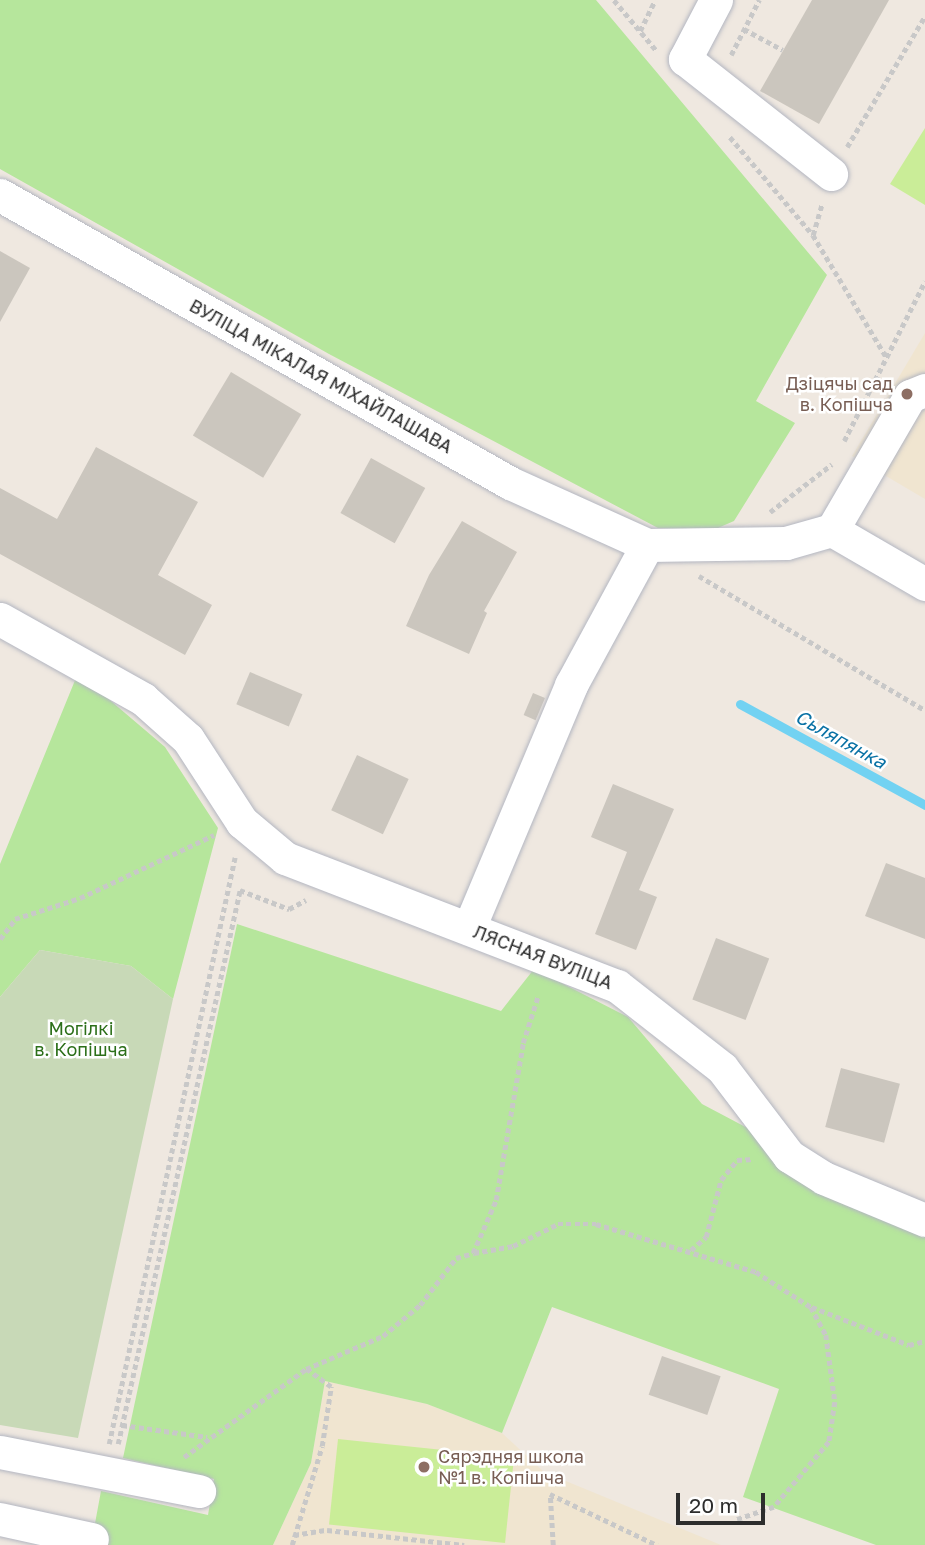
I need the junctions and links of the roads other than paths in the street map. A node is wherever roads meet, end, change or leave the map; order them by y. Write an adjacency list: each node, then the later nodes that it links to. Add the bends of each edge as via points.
1 (716, 0): 2 (street, via 685,59)
2 (831, 174)
3 (0, 195): 6 (street, ВУЛІЦА МІКАЛАЯ МІХАЙЛАШАВА, via 510,483)
4 (925, 390): 5 (street, via 910,396)
5 (832, 530): 6 (street, via 786,543); 7 (street)
6 (647, 545): 9 (street, via 570,685)
7 (925, 583)
8 (0, 619): 9 (street, ЛЯСНАЯ ВУЛІЦА, via 143,699 188,738 242,822 285,858 337,882)
9 (469, 928): 10 (street, ЛЯСНАЯ ВУЛІЦА, via 617,985 722,1068 789,1156 824,1178)
10 (925, 1220)
11 (0, 1452): 12 (street)
12 (199, 1491)
13 (0, 1519): 14 (street)
14 (92, 1538)

